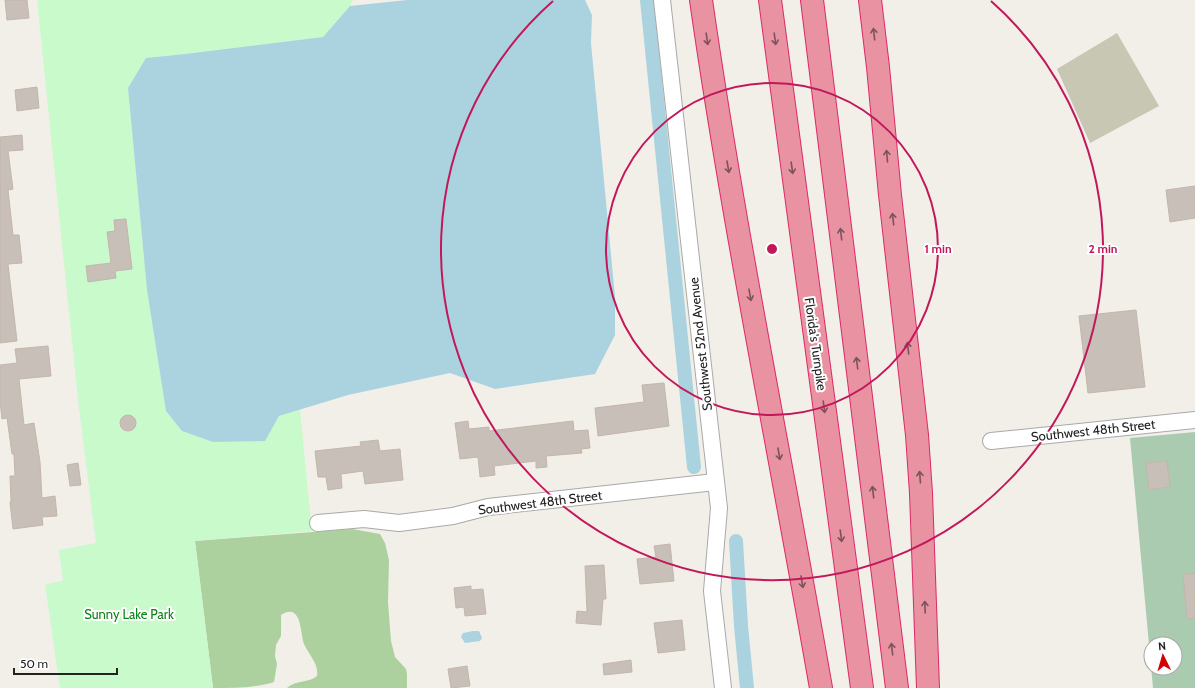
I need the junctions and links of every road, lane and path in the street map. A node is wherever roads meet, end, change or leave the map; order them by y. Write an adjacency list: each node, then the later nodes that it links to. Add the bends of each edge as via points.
1 (662, 0): 8 (street, Southwest 52nd Avenue)
2 (701, 0): 11 (highway, one-way to 11, via 751,300)
3 (770, 0): 12 (highway, Florida's Turnpike, one-way to 12)
4 (812, 0): 13 (highway, one-way to 4)
5 (870, 0): 14 (highway, one-way to 5, via 917,435)
6 (1195, 420): 7 (street, Southwest 48th Street)
7 (991, 441)
8 (715, 482): 9 (street, Southwest 48th Street, via 488,507 453,516 399,523 364,519); 10 (street, Southwest 52nd Avenue, via 719,508 712,591)
9 (318, 523)
10 (723, 688)
11 (821, 688)
12 (862, 688)
13 (897, 688)
14 (928, 688)

